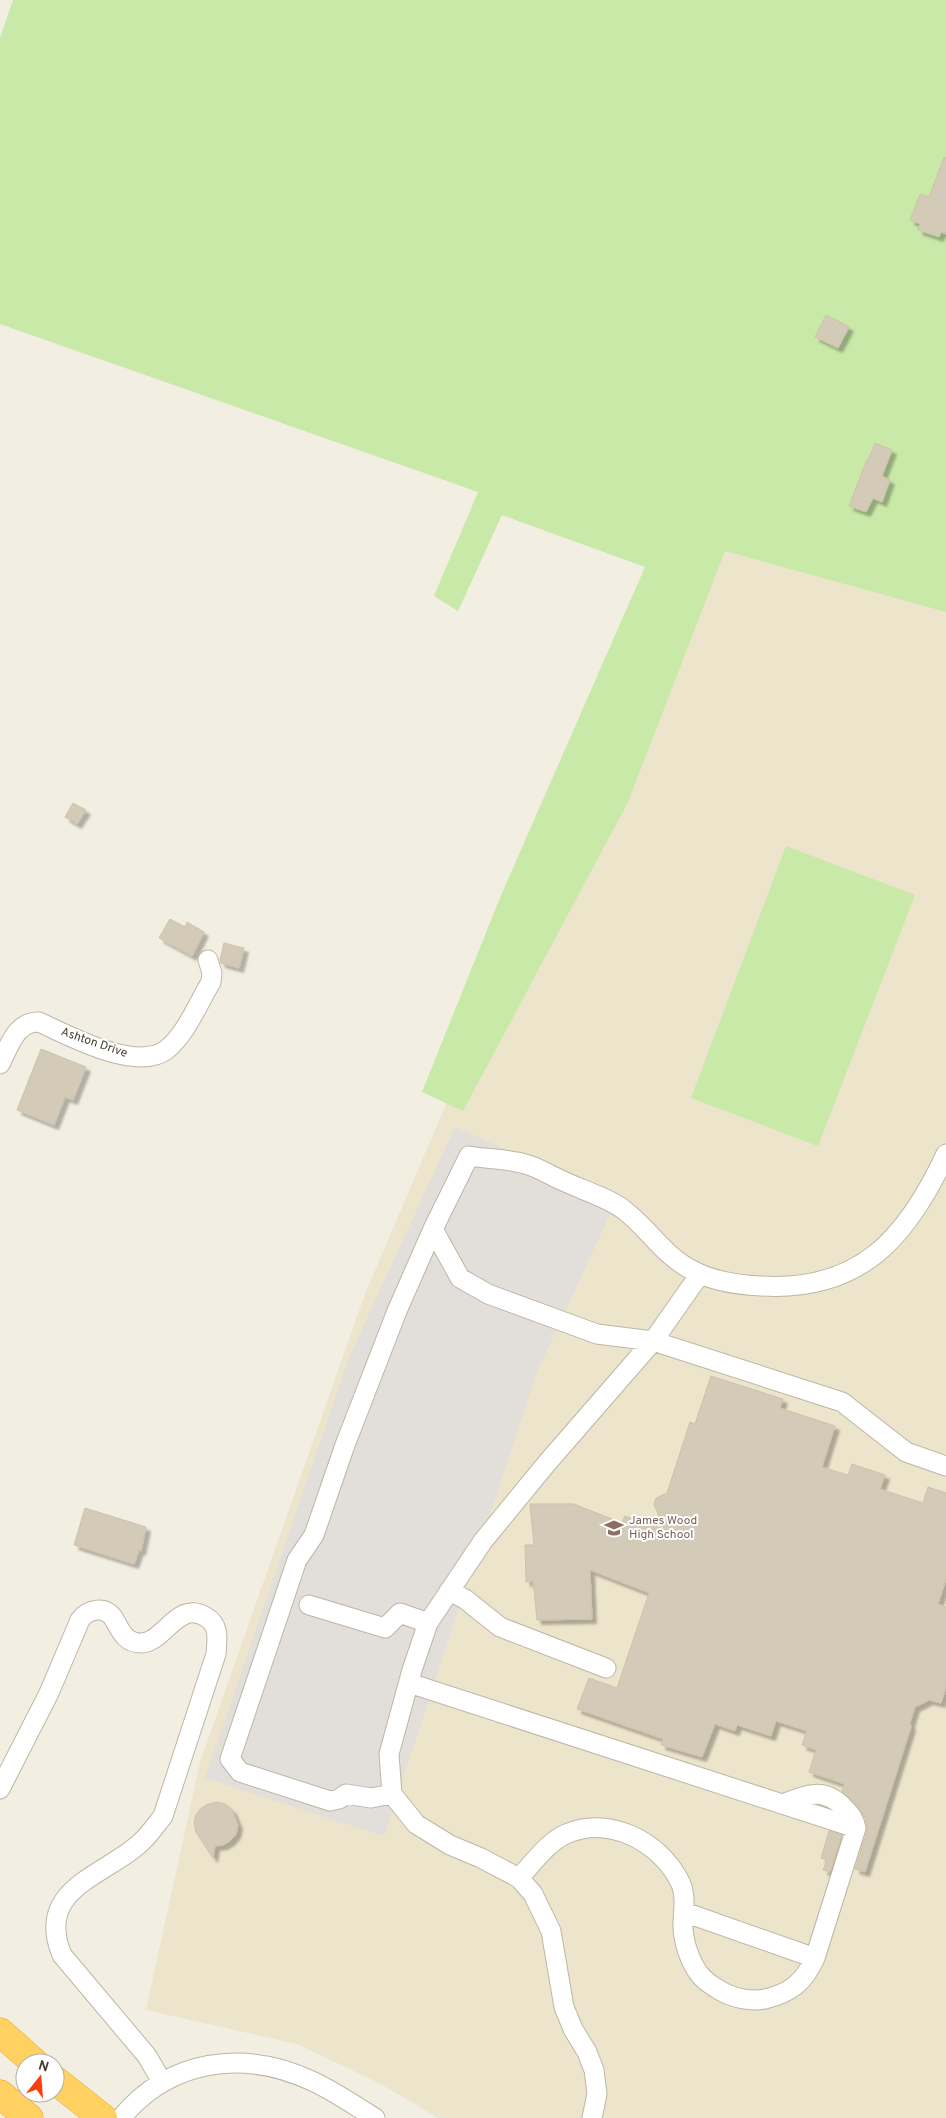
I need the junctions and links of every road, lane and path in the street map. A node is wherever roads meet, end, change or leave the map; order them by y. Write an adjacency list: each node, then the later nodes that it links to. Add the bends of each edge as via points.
1 (208, 960): 2 (street, Ashton Drive, via 211,982 177,1039 154,1056 139,1058 80,1041 39,1022 32,1022 17,1031)
2 (0, 1064)
3 (946, 1154): 5 (street, via 934,1181 902,1231 867,1261 845,1274 820,1283 780,1287 744,1285)
4 (433, 1228): 5 (street, via 469,1156 526,1164 622,1208 661,1249); 6 (street, via 460,1278 488,1294 597,1334); 14 (street, via 382,1348 314,1535 297,1560 230,1759 240,1772 330,1801 346,1794 371,1798)
5 (700, 1274): 6 (street)
6 (653, 1342): 7 (street, via 842,1402 906,1452); 8 (street, via 483,1541)
7 (946, 1466)
8 (449, 1591): 10 (street); 11 (street, via 465,1599 500,1627)
9 (309, 1605): 10 (street, via 385,1628 400,1613)
10 (428, 1623): 12 (street)
11 (606, 1668)
12 (409, 1683): 14 (street, via 390,1754); 17 (street, via 856,1828)
13 (0, 1789): 20 (street, via 84,1615 91,1610 108,1613 122,1634 130,1641 140,1643 157,1637 173,1620 184,1615 205,1615 212,1622 218,1637 216,1654 163,1816 138,1846 73,1890 63,1902 56,1928 62,1955 147,2056)
14 (392, 1794): 15 (street, via 416,1824 450,1845)
15 (519, 1878): 16 (street, via 553,1842 566,1834 586,1828 609,1828 632,1835 653,1849 668,1865 680,1880); 27 (street, via 533,1894 551,1931 564,2007 594,2070 596,2094)
16 (684, 1912): 17 (street); 17 (street, via 685,1940 691,1959 700,1975 726,1994 762,2000 778,1995 808,1974)
17 (816, 1958)
18 (0, 2032): 19 (highway)
19 (24, 2053)
20 (162, 2082): 25 (street, via 134,2103); 26 (street, via 184,2071 207,2065 254,2065 283,2070 310,2080)
21 (65, 2088): 24 (highway)
22 (0, 2094): 23 (highway)
23 (29, 2118)
24 (102, 2118)
25 (121, 2118)
26 (375, 2118)
27 (592, 2118)

